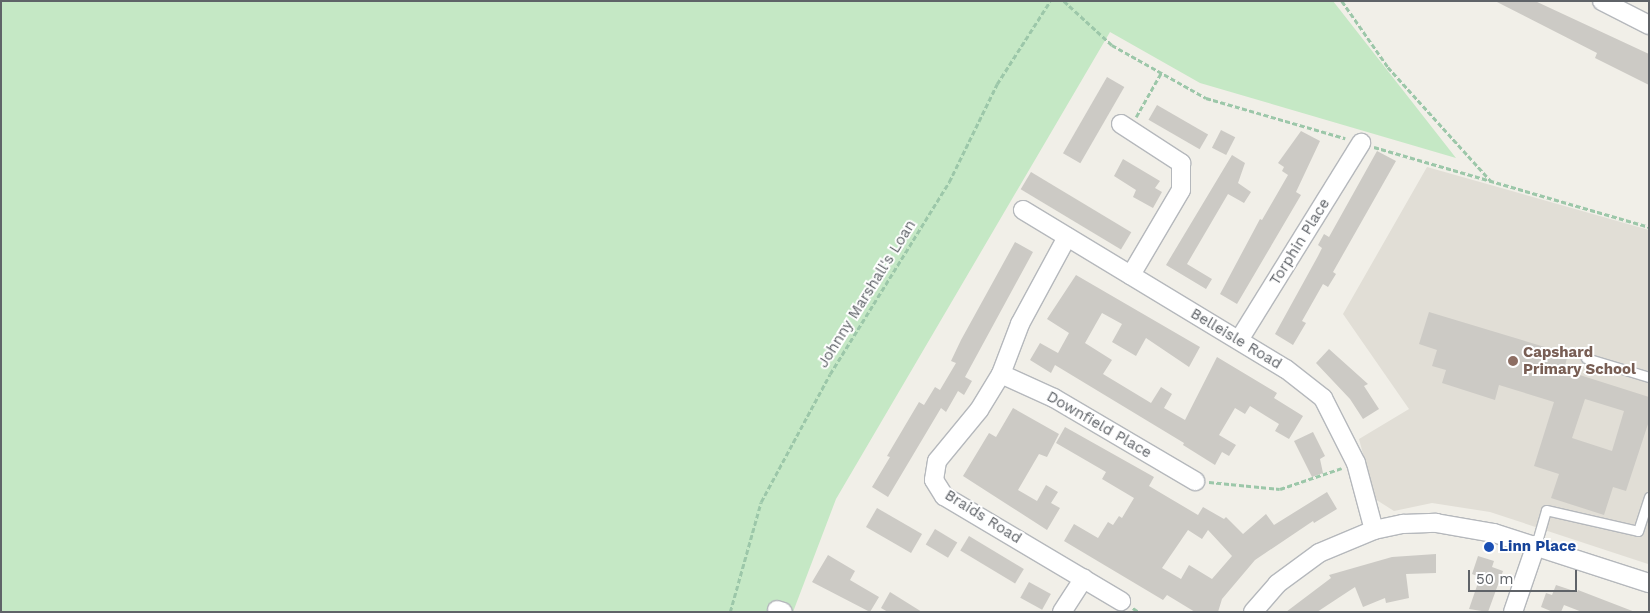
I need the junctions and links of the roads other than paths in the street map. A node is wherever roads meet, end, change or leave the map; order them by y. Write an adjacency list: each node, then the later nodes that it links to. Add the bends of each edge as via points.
1 (1602, 1): 2 (street)
2 (1649, 25)
3 (1125, 126): 7 (street, via 1181,163 1181,190)
4 (1361, 143): 8 (street, Torphin Place)
5 (1023, 210): 6 (street, Belleisle Road)
6 (1067, 237): 7 (street, Belleisle Road); 10 (street, Braids Road, via 1020,324)
7 (1130, 275): 8 (street, Belleisle Road)
8 (1239, 340): 14 (street, Belleisle Road, via 1323,398 1356,463)
9 (1586, 358): 11 (lane)
10 (1001, 374): 12 (street, Downfield Place, via 1054,398); 16 (street, Braids Road, via 979,410 937,461 934,480 944,496)
11 (1649, 377)
12 (1195, 481)
13 (1649, 497): 15 (lane, via 1638,531 1546,510)
14 (1374, 530): 15 (street, via 1403,524 1446,524 1480,529); 20 (street, via 1344,540 1293,570)
15 (1536, 545): 17 (street); 21 (street)
16 (1084, 578): 18 (street, Braids Road); 19 (street)
17 (1649, 583)
18 (1121, 601)
19 (1062, 612)
20 (1253, 612)
21 (1513, 612)

